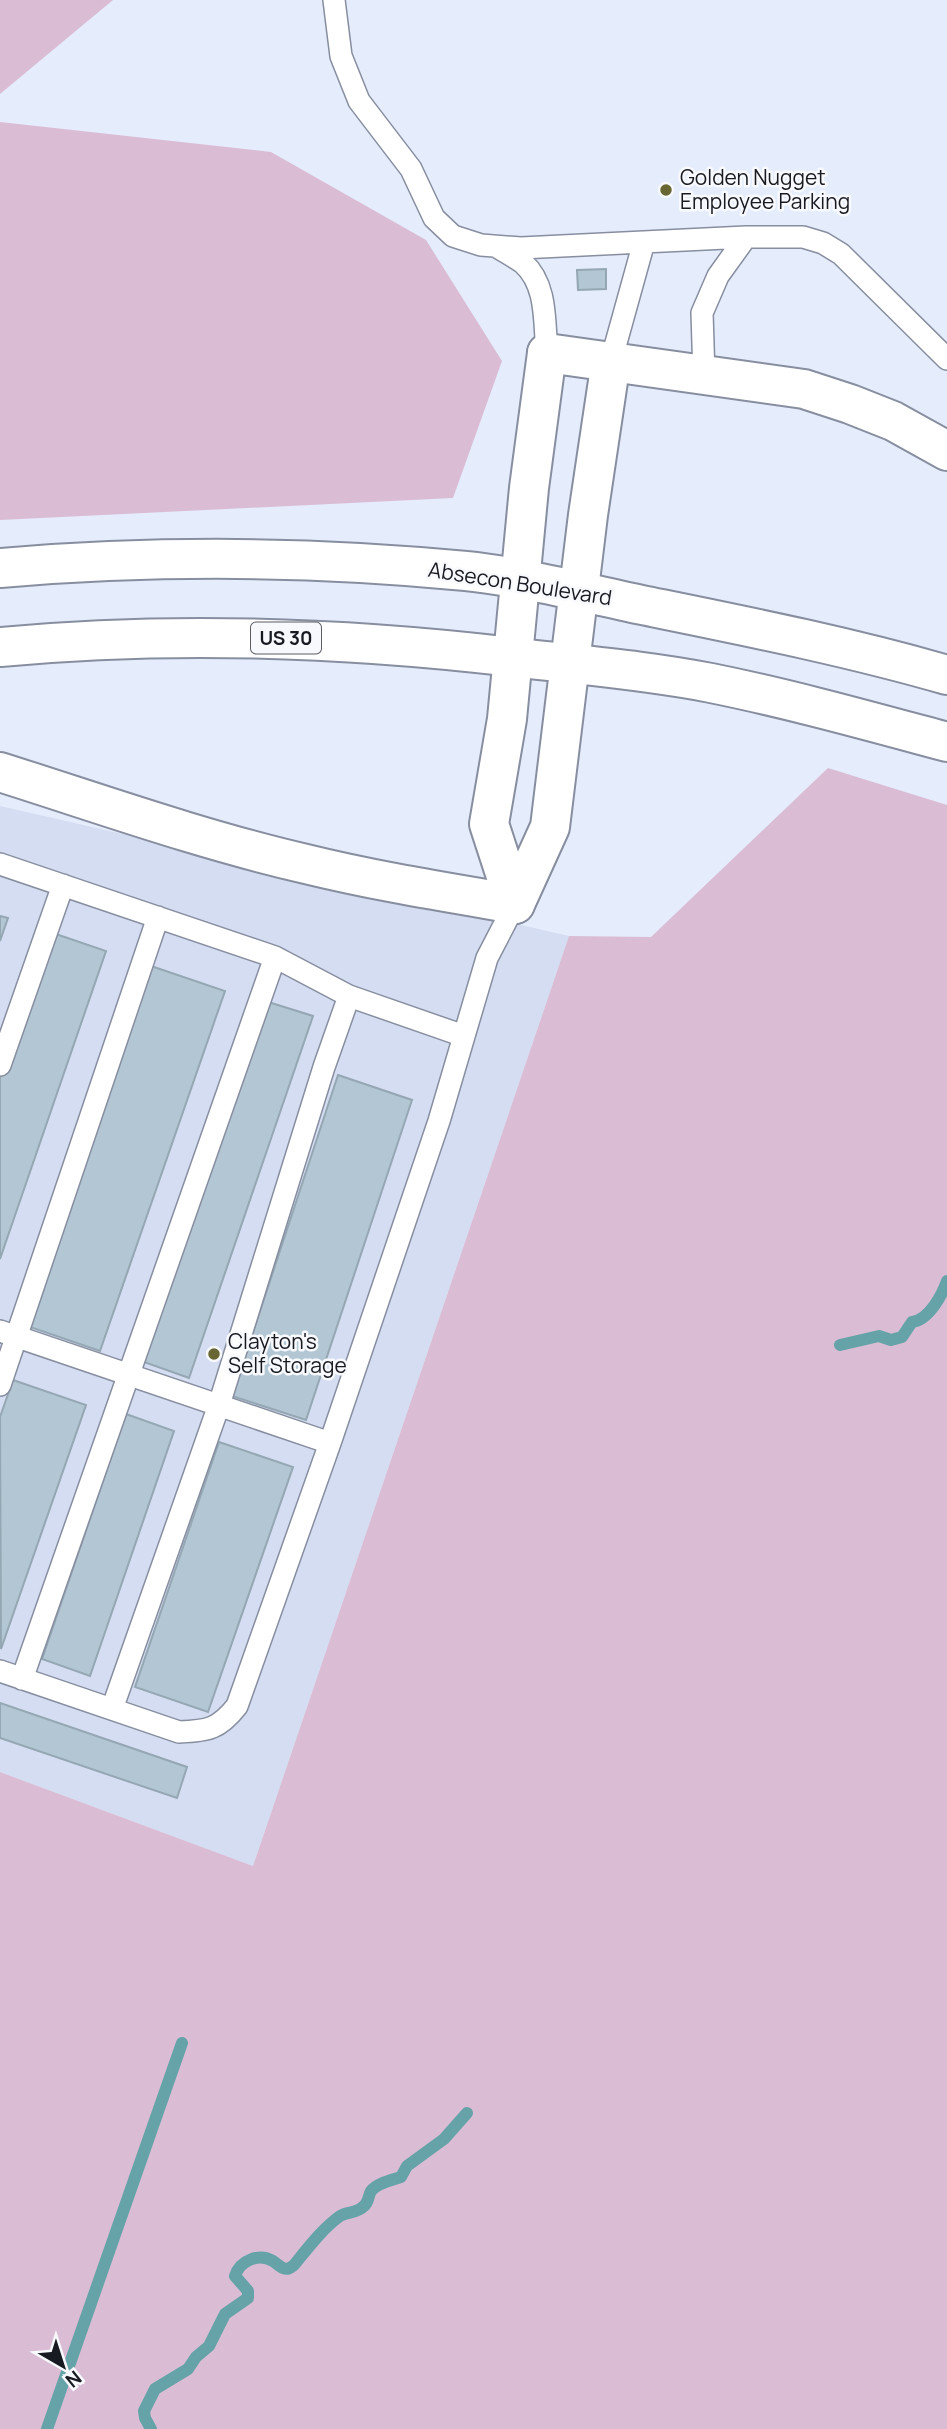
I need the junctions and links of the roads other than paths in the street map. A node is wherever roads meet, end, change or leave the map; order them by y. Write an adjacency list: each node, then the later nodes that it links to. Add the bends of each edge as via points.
1 (334, 0): 4 (lane, via 347,75 366,113 411,169 434,218 453,236)
2 (746, 237): 3 (lane); 6 (lane, via 803,237 823,243 849,261); 8 (lane, via 718,276 702,313)
3 (644, 242): 4 (lane); 7 (lane)
4 (497, 247): 5 (lane, via 522,262 536,280 542,294)
5 (547, 354): 7 (main road); 11 (main road)
6 (947, 359)
7 (611, 361): 8 (main road); 12 (main road)
8 (704, 374): 9 (main road, via 804,389 839,400 892,421)
9 (947, 451)
10 (0, 568): 11 (main road, Absecon Boulevard, via 204,559 359,563)
11 (520, 580): 12 (main road, Absecon Boulevard); 14 (main road)
12 (579, 591): 15 (main road); 16 (main road, Absecon Boulevard, via 787,634)
13 (0, 647): 14 (main road, US 30, via 274,638)
14 (512, 657): 15 (main road, US 30); 21 (main road, via 507,719 489,824)
15 (571, 663): 17 (main road, US 30, via 709,683); 21 (main road, via 550,827)
16 (947, 675)
17 (947, 742)
18 (0, 772): 21 (main road, via 305,864)
19 (0, 864): 20 (lane)
20 (63, 885): 22 (lane); 26 (lane)
21 (515, 904): 25 (lane, via 486,958)
22 (158, 917): 23 (lane); 27 (lane)
23 (275, 957): 24 (lane); 28 (lane)
24 (349, 996): 25 (lane); 30 (lane)
25 (464, 1037): 31 (lane)
26 (0, 1065)
27 (8, 1334): 28 (lane); 29 (lane)
28 (128, 1374): 30 (lane); 33 (lane)
29 (0, 1385)
30 (219, 1405): 31 (lane); 34 (lane)
31 (330, 1443): 34 (lane, via 237,1706 225,1722 202,1731 179,1732)
32 (0, 1671): 33 (lane)
33 (22, 1679): 34 (lane)
34 (112, 1709)

